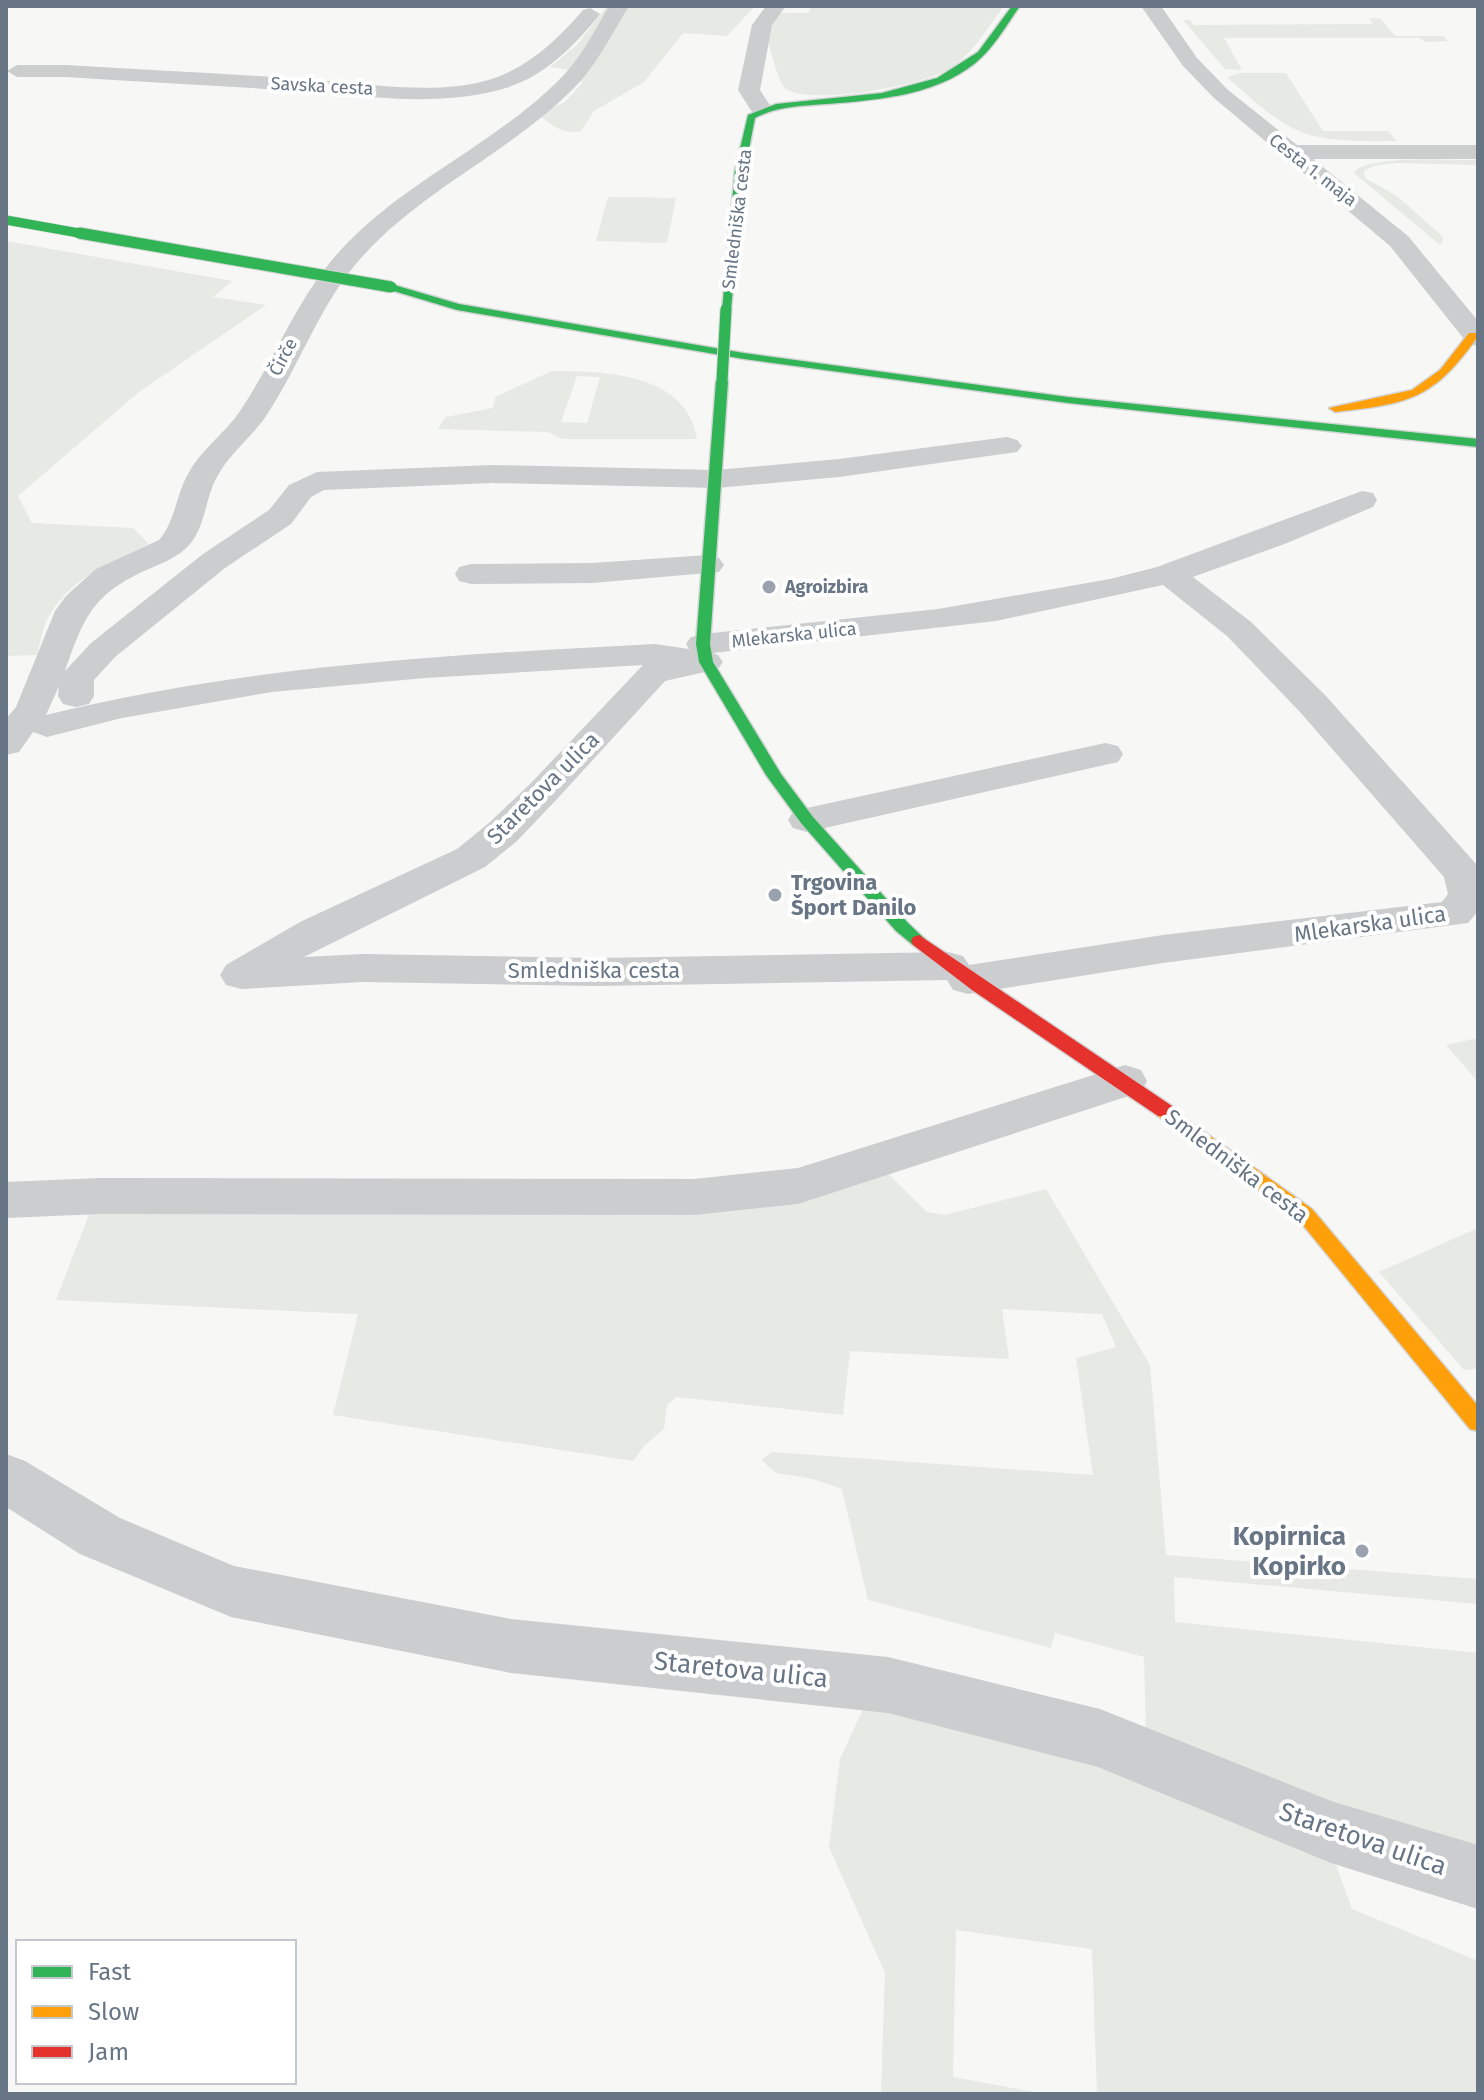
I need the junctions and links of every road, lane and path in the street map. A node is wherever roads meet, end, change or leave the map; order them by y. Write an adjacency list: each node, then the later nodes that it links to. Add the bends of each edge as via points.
1 (597, 6): 6 (street, Savska cesta, via 564,45 535,68 470,89)
2 (619, 6): 24 (street, Čirče, via 565,86 517,128 409,201 348,257 315,299 254,413 202,475 181,535 170,547 108,576 78,603 67,618)
3 (776, 6): 7 (street, via 762,25 749,90)
4 (1016, 6): 7 (main road, via 987,47 952,74 916,88)
5 (1151, 6): 8 (street, Cesta 1. maja, via 1200,73)
6 (17, 71)
7 (762, 110): 18 (main road, Smledniška cesta, bridge, via 751,117 740,170)
8 (1290, 152): 9 (street); 12 (street, Cesta 1. maja, via 1399,241)
9 (1478, 152)
10 (6, 220): 11 (main road, bridge)
11 (391, 287): 14 (main road); 16 (main road, via 485,313 744,356 1068,400)
12 (1476, 337): 13 (street, Cesta 1. maja, via 1469,350); 15 (main road, via 1429,390 1390,403 1327,407)
13 (1478, 369)
14 (1084, 383)
15 (1412, 416)
16 (1478, 443)
17 (1007, 446): 18 (street)
18 (716, 479): 20 (main road, Smledniška cesta); 25 (street, via 416,476 306,485 280,517 214,561 103,650 77,678)
19 (1362, 500): 22 (street, Mlekarska ulica)
20 (708, 565): 21 (street); 23 (main road, Smledniška cesta)
21 (471, 574)
22 (1169, 574): 23 (street, Mlekarska ulica, via 1019,607); 29 (street, Mlekarska ulica, via 1239,629 1350,743 1463,874 1469,895 1454,914)
23 (705, 653): 25 (street, via 369,671); 28 (main road, Smledniška cesta, via 774,775); 30 (street, Staretova ulica, via 653,673 545,790 471,858 315,932)
24 (50, 670): 25 (street); 26 (street, Čirče, via 33,708)
25 (82, 705): 26 (street)
26 (9, 741)
27 (1105, 754): 28 (street)
28 (807, 820): 29 (main road, Smledniška cesta, via 902,927)
29 (958, 973): 30 (street, Smledniška cesta, via 363,968); 31 (main road, Smledniška cesta)
30 (241, 975)
31 (1125, 1081): 32 (street, via 798,1186 739,1193); 33 (main road, Smledniška cesta, via 1305,1214)
32 (6, 1200)
33 (1478, 1422)
34 (6, 1478): 35 (street, Staretova ulica, via 100,1536 231,1591 511,1646 888,1685 1100,1738 1331,1832)
35 (1478, 1877)

